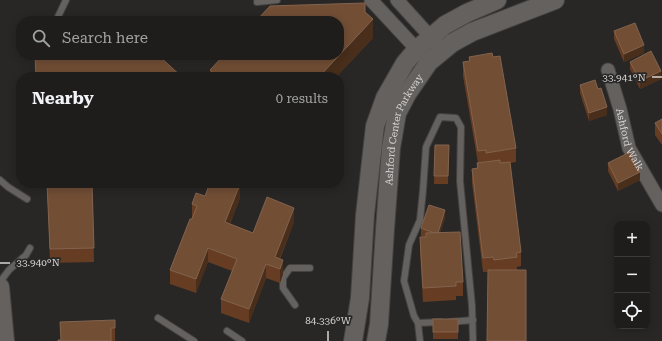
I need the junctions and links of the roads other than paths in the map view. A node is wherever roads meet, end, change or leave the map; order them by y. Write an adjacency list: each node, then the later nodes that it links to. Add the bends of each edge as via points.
1 (66, 0): 8 (lane)
2 (277, 0): 7 (lane)
3 (371, 0): 10 (street)
4 (397, 0): 9 (street)
5 (497, 0): 9 (street, Ashford Center Parkway, via 444,25)
6 (555, 0): 11 (street, Ashford Center Parkway, via 472,32)
7 (257, 2)
8 (58, 16)
9 (431, 37): 10 (street, Ashford Center Parkway); 11 (street)
10 (417, 49): 12 (street); 29 (street, Ashford Center Parkway, via 405,63 386,98 375,126 365,215 360,298)
11 (444, 51): 12 (street, Ashford Center Parkway)
12 (429, 62): 30 (street, Ashford Center Parkway, via 397,113 391,148 380,324)
13 (608, 70): 16 (street, Ashford Walk, via 629,148)
14 (0, 180): 15 (lane)
15 (27, 199)
16 (662, 205)
17 (30, 248): 19 (lane)
18 (310, 268): 21 (lane, via 290,268 283,278 284,288)
19 (0, 282)
20 (0, 287): 26 (street)
21 (295, 304)
22 (158, 318): 27 (lane)
23 (473, 320): 24 (lane); 24 (lane, via 460,181 461,127 456,118 440,118 426,147 420,220 409,245 404,281); 32 (lane)
24 (418, 324): 31 (lane)
25 (227, 331): 28 (lane)
26 (4, 341)
27 (194, 341)
28 (242, 341)
29 (353, 341)
30 (376, 341)
31 (420, 341)
32 (474, 341)

